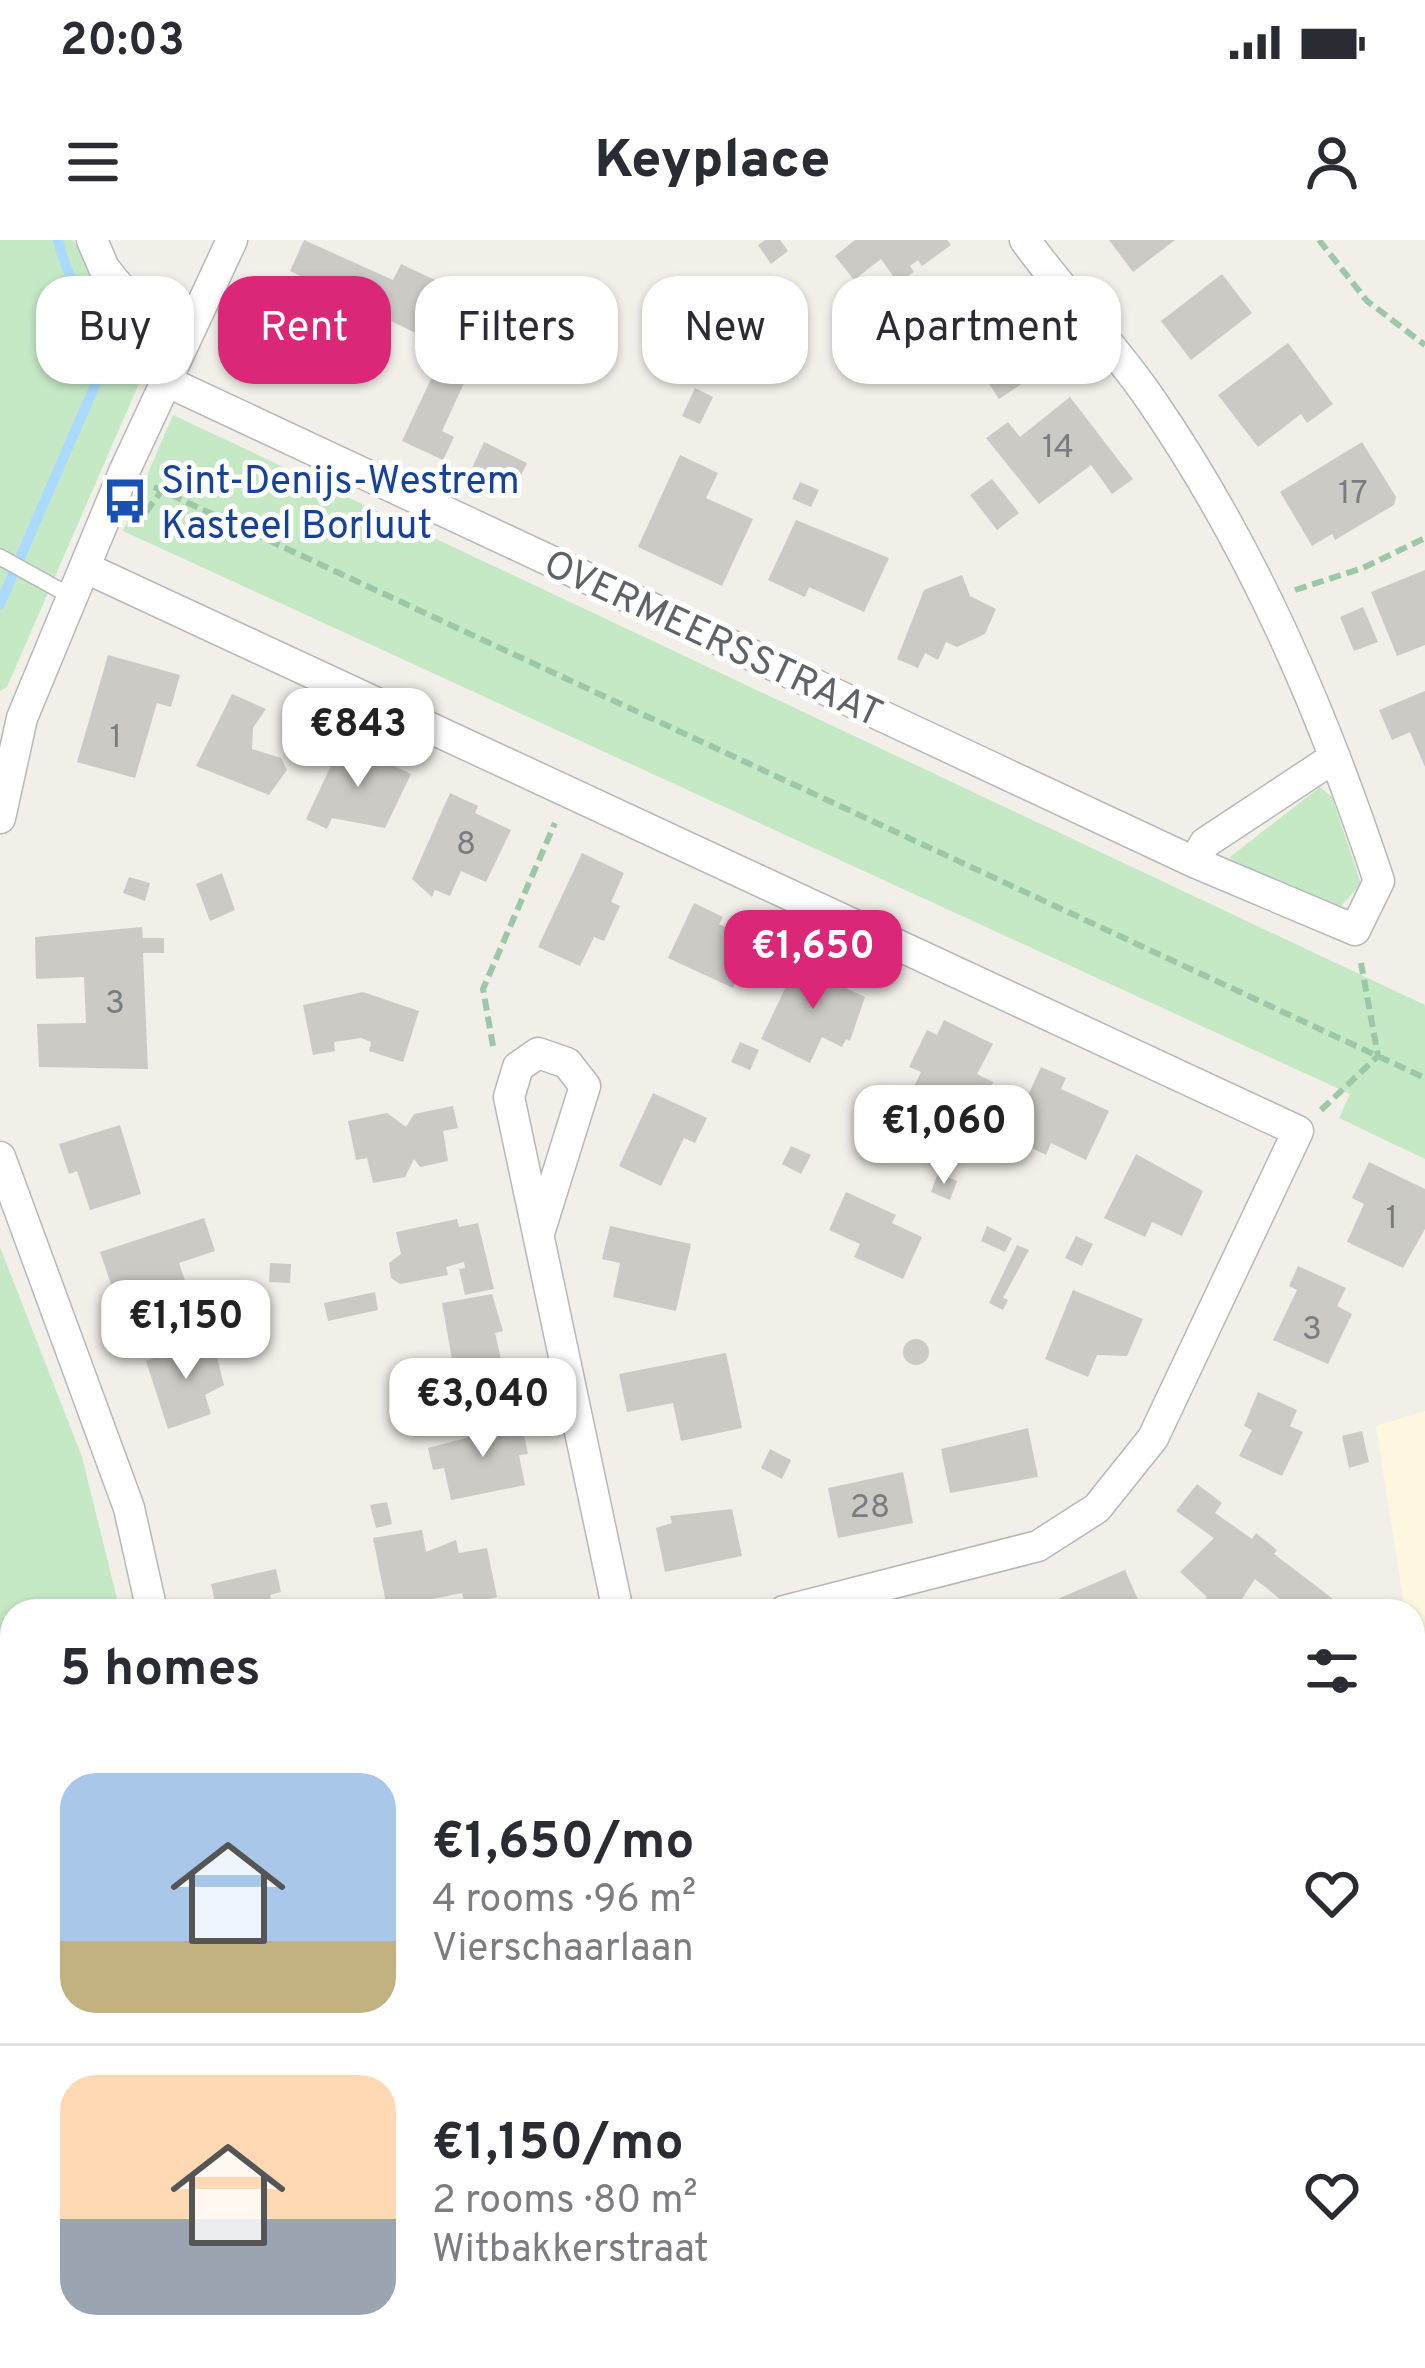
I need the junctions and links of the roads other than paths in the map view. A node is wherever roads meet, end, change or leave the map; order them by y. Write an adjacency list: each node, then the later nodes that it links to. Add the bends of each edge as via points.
1 (92, 240): 4 (street)
2 (232, 240): 5 (street)
3 (1025, 240): 12 (street, via 1147,394 1228,520 1270,598)
4 (110, 276)
5 (194, 324)
6 (167, 384): 9 (street)
7 (172, 384): 14 (street, OVERMEERSSTRAAT)
8 (0, 557): 10 (lane)
9 (86, 568): 10 (street); 19 (street, via 1298,1131 1153,1438 1097,1508 1038,1546)
10 (74, 598): 11 (street)
11 (11, 723): 13 (street)
12 (1335, 757): 14 (street, via 1205,843); 14 (street, OVERMEERSSTRAAT, via 1379,880 1355,930)
13 (0, 818)
14 (1194, 862)
15 (0, 1157): 17 (street, via 129,1508)
16 (539, 1233): 16 (street, via 585,1086 567,1063 538,1053 518,1067 509,1097); 18 (street)
17 (149, 1599)
18 (615, 1599)
19 (831, 1599)

